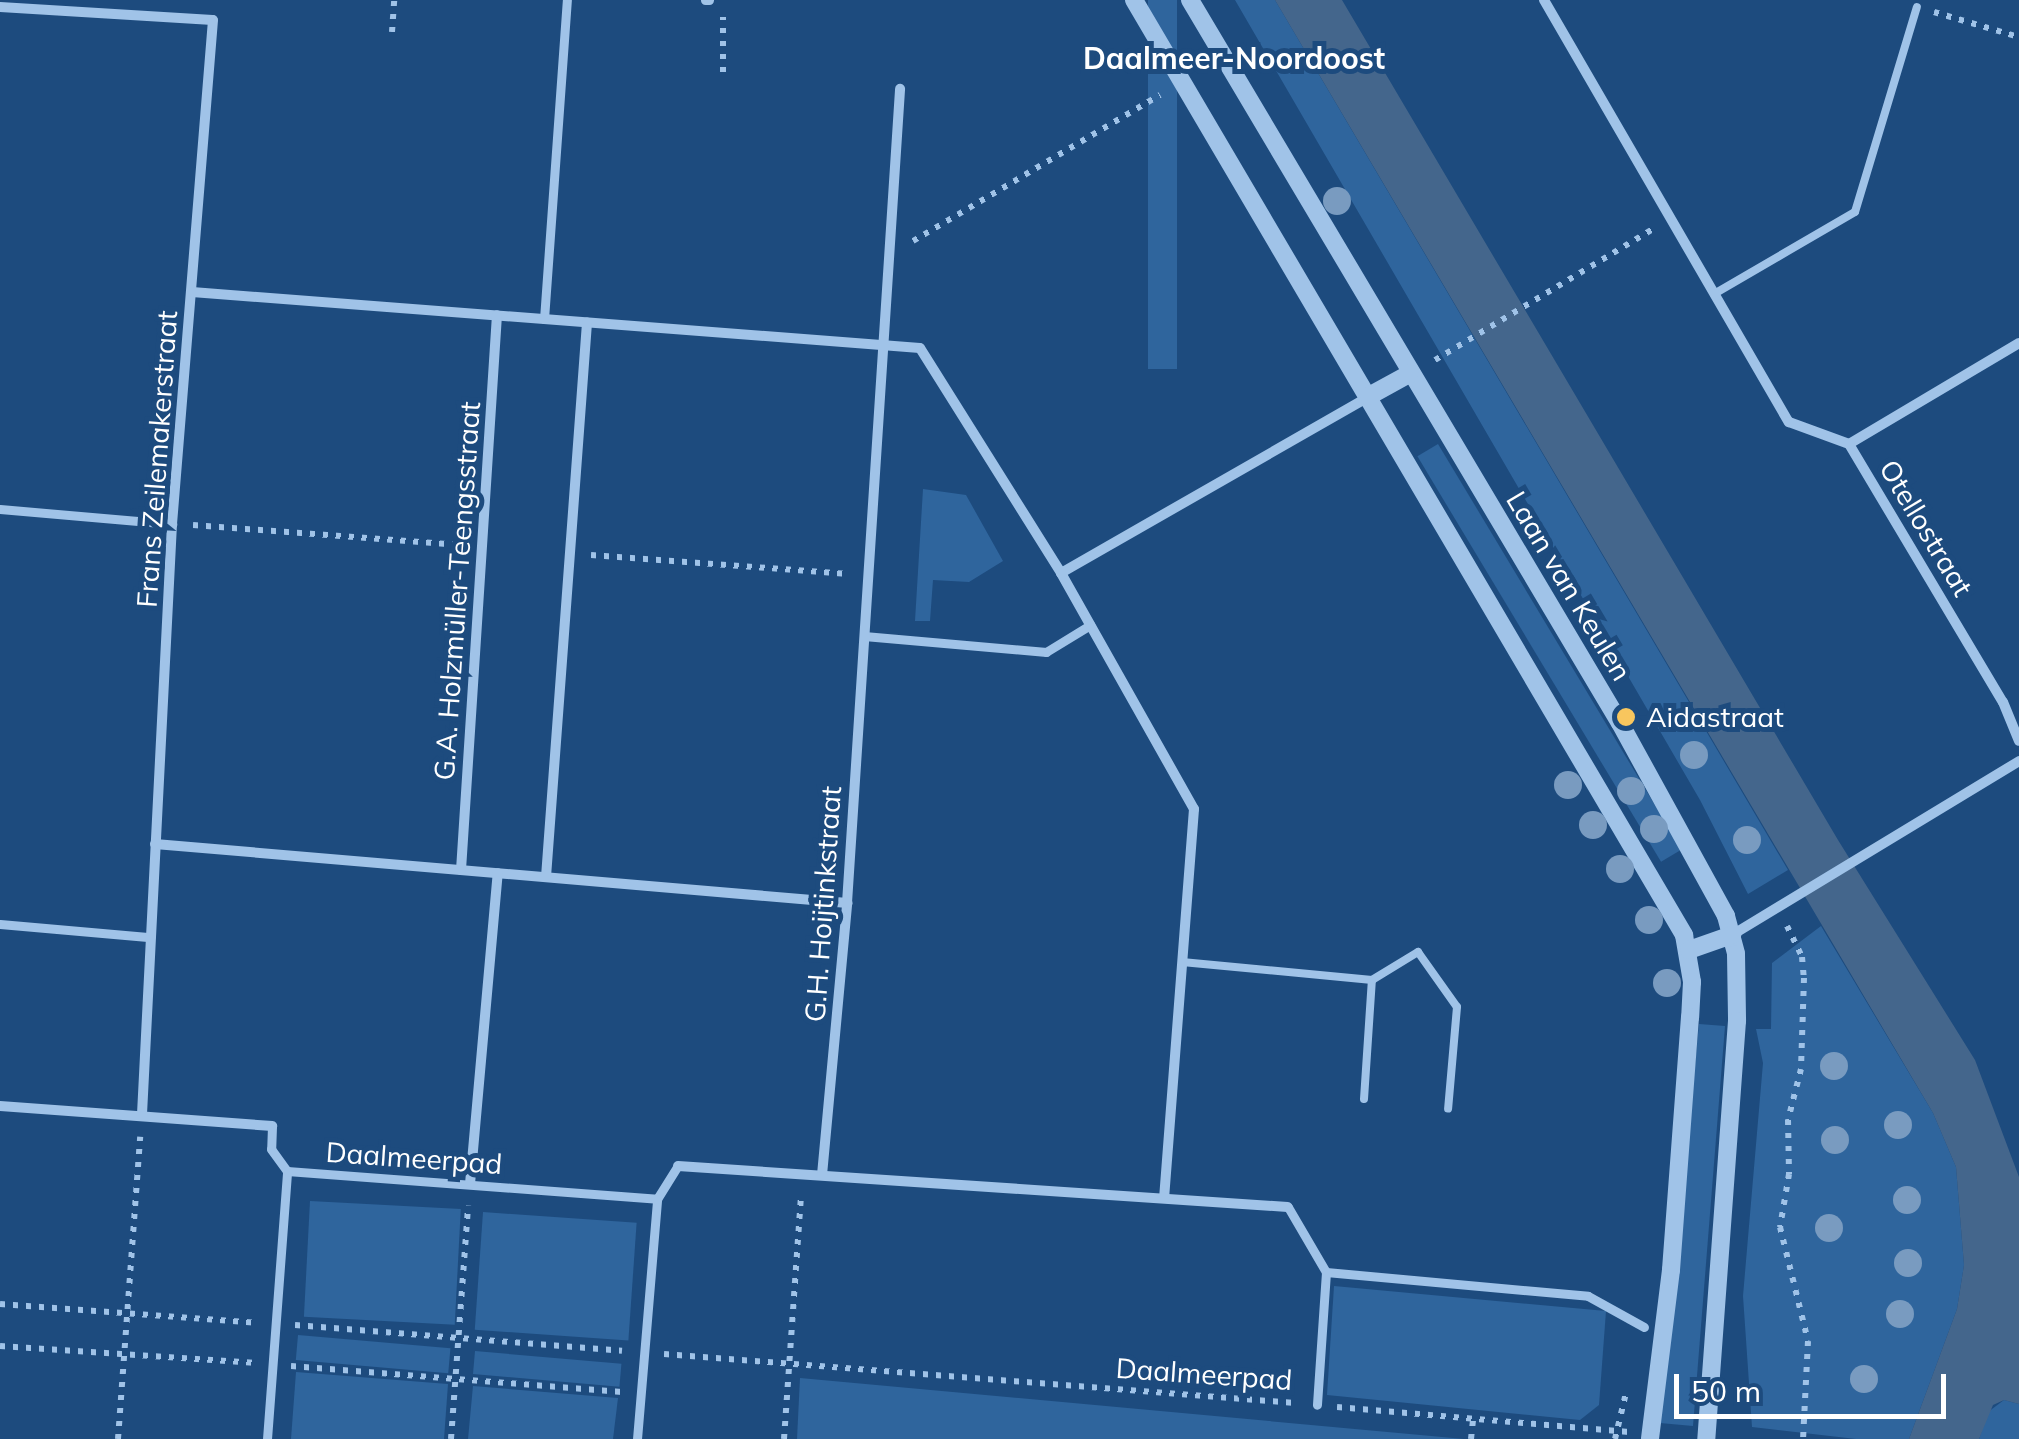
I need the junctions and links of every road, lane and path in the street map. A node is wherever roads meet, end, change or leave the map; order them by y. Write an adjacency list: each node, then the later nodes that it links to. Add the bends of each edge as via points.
1 (394, 0): 9 (path)
2 (567, 0): 19 (street)
3 (708, 0): 11 (path, via 725,20)
4 (1134, 0): 12 (street)
5 (1190, 0): 24 (street, Laan van Keulen)
6 (1544, 0): 14 (street, Otellostraat)
7 (0, 6): 16 (street, Frans Zeilemakerstraat, via 213,20)
8 (1917, 7): 10 (path); 17 (lane, via 1855,212)
9 (392, 32)
10 (2019, 37)
11 (722, 72)
12 (1183, 82): 15 (path); 25 (street)
13 (900, 89): 15 (street, G.H. Hoijtinkstraat)
14 (1670, 218): 17 (street, Otellostraat); 21 (path)
15 (889, 255): 23 (street, G.H. Hoijtinkstraat)
16 (192, 292): 18 (street); 28 (street, Frans Zeilemakerstraat)
17 (1714, 294): 26 (street, Otellostraat, via 1790,422)
18 (498, 316): 19 (street); 29 (street, G.A. Holzmüller-Teengsstraat)
19 (544, 319): 20 (street)
20 (586, 323): 23 (street); 30 (street)
21 (1469, 338)
22 (2019, 343): 26 (street)
23 (882, 344): 31 (street, via 920,348); 32 (street, G.H. Hoijtinkstraat)
24 (1409, 374): 25 (street); 44 (street, Laan van Keulen, via 1620,723 1720,901)
25 (1369, 396): 31 (street); 46 (street, via 1678,919)
26 (1850, 444): 35 (street, Otellostraat, via 2004,702)
27 (0, 509): 28 (street)
28 (172, 524): 29 (path); 37 (street, Frans Zeilemakerstraat)
29 (482, 546): 38 (street, G.A. Holzmüller-Teengsstraat)
30 (570, 553): 32 (path); 40 (street)
31 (1061, 573): 33 (street)
32 (868, 576): 34 (street, G.H. Hoijtinkstraat)
33 (1090, 625): 34 (street, via 1046,652); 47 (street, via 1194,809)
34 (864, 636): 41 (street, G.H. Hoijtinkstraat)
35 (2019, 741)
36 (2019, 761): 42 (street)
37 (155, 844): 38 (street); 45 (street, Frans Zeilemakerstraat)
38 (461, 870): 39 (street)
39 (498, 873): 40 (street); 58 (street)
40 (546, 877): 41 (street)
41 (847, 903): 57 (street, G.H. Hoijtinkstraat)
42 (1779, 908): 44 (street); 86 (path, via 1802,957 1804,978 1801,1069 1788,1120 1780,1228 1808,1341)
43 (0, 924): 45 (street)
44 (1732, 935): 46 (street); 85 (street, Laan van Keulen, via 1737,1022)
45 (150, 936): 52 (street, Frans Zeilemakerstraat)
46 (1689, 950): 84 (street, via 1671,1270)
47 (1182, 962): 48 (lane); 59 (street)
48 (1372, 980): 49 (lane); 51 (lane, via 1418,952 1457,1008)
49 (1364, 1099)
50 (0, 1106): 52 (street)
51 (1448, 1109)
52 (142, 1115): 53 (street); 64 (path)
53 (272, 1126): 55 (street, Daalmeerpad, via 270,1149)
54 (678, 1166): 56 (street); 60 (street)
55 (287, 1171): 58 (street, Daalmeerpad); 65 (street, Daalmeerpad)
56 (803, 1174): 57 (street); 72 (path)
57 (822, 1175): 59 (street)
58 (470, 1184): 60 (street, Daalmeerpad); 67 (path)
59 (1164, 1196): 61 (street)
60 (656, 1199): 69 (street)
61 (1288, 1208): 62 (street)
62 (1326, 1272): 66 (street, via 1588,1296); 75 (street)
63 (0, 1304): 64 (path, Daalmeerpad)
64 (125, 1314): 65 (path, Daalmeerpad); 70 (path)
65 (276, 1324): 67 (path, Daalmeerpad); 71 (street, Daalmeerpad)
66 (1644, 1327)
67 (459, 1338): 69 (path, Daalmeerpad); 73 (path)
68 (0, 1346): 70 (path)
69 (644, 1353): 72 (path, Daalmeerpad); 74 (street)
70 (122, 1355): 71 (path); 78 (path)
71 (272, 1364): 73 (path); 79 (street, Daalmeerpad)
72 (789, 1364): 75 (path, Daalmeerpad); 82 (path)
73 (456, 1378): 74 (path); 80 (path)
74 (641, 1394): 81 (street)
75 (1318, 1405): 76 (path, Daalmeerpad)
76 (1473, 1419): 77 (path, Daalmeerpad); 83 (path)
77 (1615, 1431)
78 (118, 1439)
79 (267, 1439)
80 (451, 1439)
81 (637, 1439)
82 (784, 1439)
83 (1472, 1439)
84 (1650, 1439)
85 (1706, 1439)
86 (1803, 1439)

